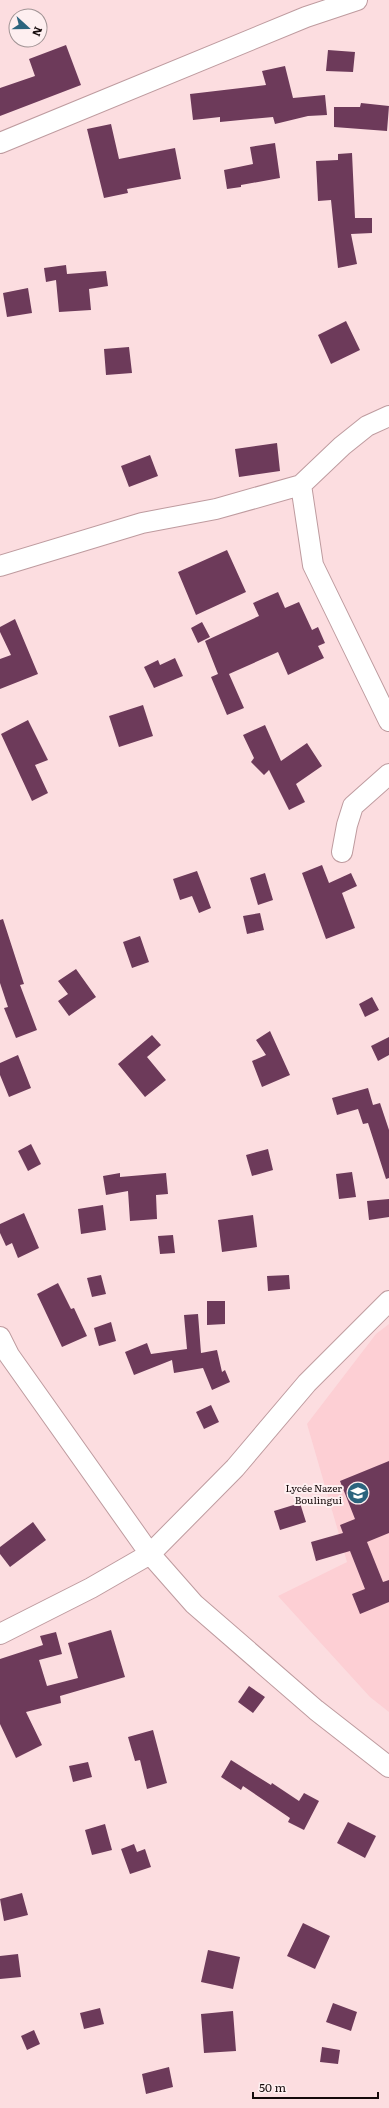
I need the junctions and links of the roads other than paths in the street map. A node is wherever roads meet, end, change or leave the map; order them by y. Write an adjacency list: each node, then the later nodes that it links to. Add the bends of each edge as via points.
1 (357, 0): 2 (street, via 306,17)
2 (0, 143)
3 (389, 416): 4 (street, via 367,426 342,446)
4 (301, 486): 5 (street, via 216,509 142,523); 6 (street, via 313,565)
5 (0, 566)
6 (389, 721)
7 (389, 774): 8 (street, via 353,806)
8 (342, 852)
9 (389, 1301): 11 (street, via 307,1383 235,1468)
10 (0, 1337): 11 (street, via 10,1355)
11 (150, 1554): 12 (street); 13 (street, via 194,1604 316,1710)
12 (0, 1634)
13 (389, 1766)

